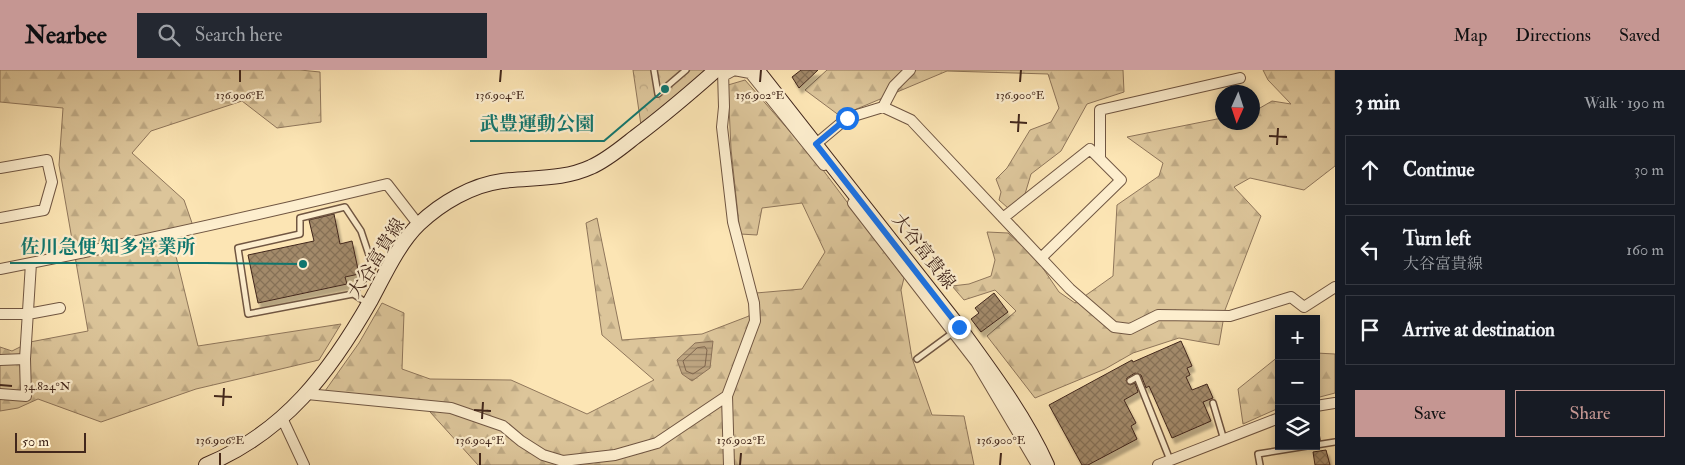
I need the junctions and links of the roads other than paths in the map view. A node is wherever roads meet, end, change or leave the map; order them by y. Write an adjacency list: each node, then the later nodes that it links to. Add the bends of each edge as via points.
1 (654, 70): 5 (lane, via 658,94)
2 (686, 70): 5 (lane)
3 (757, 70): 9 (main road, 大谷富貴線)
4 (910, 70): 8 (street, via 894,86)
5 (679, 72)
6 (721, 72): 14 (main road, 大谷富貴線, via 590,168 559,176 501,181 474,189 449,201); 24 (street, via 750,73); 31 (street, via 722,127 732,212 754,303 754,321)
7 (1240, 78): 10 (street, via 1100,110)
8 (883, 107): 9 (street, via 847,118); 13 (street, via 911,120)
9 (816, 144): 24 (main road, 大谷富貴線)
10 (1100, 159): 13 (street, via 1090,149); 15 (street, via 1121,180)
11 (0, 168): 12 (street, via 47,160 52,182 44,210)
12 (0, 218)
13 (1003, 218): 15 (street)
14 (418, 224): 16 (street, via 387,184); 20 (main road, 大谷富貴線)
15 (1042, 257): 18 (street, via 1070,289 1114,327 1130,329 1158,315 1230,316 1291,297 1304,307)
16 (31, 263): 17 (street); 23 (street)
17 (0, 268)
18 (1335, 287)
19 (353, 294): 19 (lane, via 373,267 361,231 345,207 300,218 300,234 238,248 248,314); 20 (lane)
20 (369, 304): 30 (main road, 大谷富貴線, via 345,344)
21 (60, 308): 23 (street)
22 (0, 314): 23 (street)
23 (28, 314): 27 (street)
24 (956, 330): 25 (lane); 46 (street); 47 (main road, 大谷富貴線, via 988,367)
25 (917, 359)
26 (0, 360): 27 (street)
27 (25, 360): 29 (street, via 26,396)
28 (1130, 381): 42 (lane, via 1137,377)
29 (0, 394)
30 (307, 394): 35 (main road, 大谷富貴線); 41 (street, via 451,408 503,426 543,455 563,461)
31 (727, 396): 41 (street, via 657,443); 45 (street)
32 (1213, 403): 37 (lane)
33 (1335, 403): 34 (street)
34 (1320, 405)
35 (282, 418): 43 (street); 44 (main road, 大谷富貴線, via 254,439)
36 (1275, 420): 37 (street)
37 (1224, 440): 42 (street)
38 (1335, 442): 39 (lane)
39 (1320, 444)
40 (1282, 450): 49 (lane, via 1258,454)
41 (615, 460)
42 (1170, 460): 48 (street)
43 (301, 463)
44 (206, 465)
45 (729, 465)
46 (1037, 465)
47 (1047, 465)
48 (1158, 465)
49 (1260, 465)

